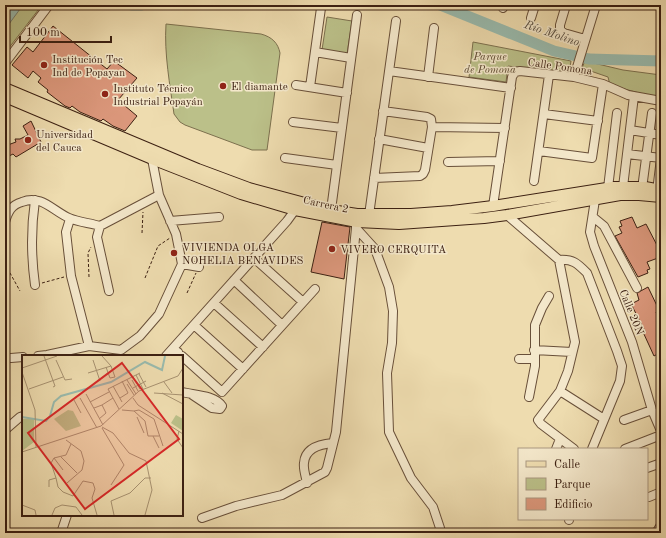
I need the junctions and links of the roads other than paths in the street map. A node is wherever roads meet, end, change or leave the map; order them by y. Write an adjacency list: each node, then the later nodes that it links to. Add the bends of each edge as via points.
1 (49, 5): 13 (street)
2 (535, 5): 7 (street)
3 (566, 5): 10 (street, via 560,30)
4 (596, 5): 10 (street)
5 (321, 8): 11 (street)
6 (357, 15): 12 (street)
7 (531, 18)
8 (396, 20): 14 (street)
9 (434, 28): 16 (street)
10 (585, 39): 17 (street)
11 (315, 52): 12 (street); 20 (street)
12 (352, 58): 23 (street)
13 (5, 63)
14 (389, 71): 16 (street); 27 (street)
15 (549, 74): 17 (street, Calle Pomona); 22 (street, Calle Pomona, via 515,72); 30 (street)
16 (428, 77): 22 (street)
17 (574, 77): 18 (street, Calle Pomona)
18 (604, 84): 24 (street); 31 (street, Calle Pomona)
19 (296, 85): 20 (street)
20 (310, 87): 23 (street)
21 (5, 88): 62 (main road, Carrera 2, via 198,169 249,188)
22 (511, 88): 35 (street, Calle Pomona)
23 (347, 93): 34 (street)
24 (634, 96): 26 (street); 36 (street)
25 (5, 97): 46 (main road, Carrera 2)
26 (661, 101)
27 (383, 111): 33 (street, via 428,117 431,119); 39 (street)
28 (617, 113): 55 (street)
29 (652, 113): 37 (street)
30 (544, 114): 31 (street); 41 (street)
31 (598, 121): 41 (street, Calle Pomona, via 592,158)
32 (293, 122): 34 (street)
33 (432, 127): 35 (street); 40 (street)
34 (342, 128): 49 (street)
35 (505, 128): 47 (street, Calle Pomona)
36 (630, 130): 37 (street); 42 (street)
37 (650, 133): 38 (street); 43 (street)
38 (661, 135)
39 (379, 139): 40 (street); 50 (street)
40 (428, 148): 50 (street, via 425,170 420,176)
41 (539, 151): 51 (street)
42 (627, 154): 43 (street); 53 (street)
43 (646, 156): 45 (street); 52 (street)
44 (285, 158): 49 (street)
45 (661, 158): 54 (street)
46 (152, 159): 56 (street); 61 (main road, Carrera 2, via 241,194)
47 (500, 160): 48 (street); 60 (street, Calle Pomona)
48 (448, 162)
49 (337, 165): 62 (street)
50 (374, 178): 63 (street)
51 (534, 180)
52 (643, 181)
53 (623, 187): 54 (main road, Carrera 2); 55 (main road, Carrera 2)
54 (660, 187)
55 (608, 188): 60 (main road, Carrera 2)
56 (159, 195): 69 (street); 71 (street)
57 (661, 197): 59 (main road, Carrera 2, via 620,195)
58 (35, 200): 67 (street); 68 (street, via 25,200 16,204 8,212); 77 (street, via 32,218)
59 (595, 200): 64 (main road, Carrera 2); 66 (street, Calle 20N)
60 (493, 206): 63 (main road, Carrera 2, via 411,214)
61 (295, 210): 70 (main road, Carrera 2); 72 (street)
62 (331, 210): 63 (main road, Carrera 2)
63 (369, 215)
64 (507, 215): 70 (main road, Carrera 2); 73 (street)
65 (219, 217): 69 (street)
66 (593, 217): 78 (street, via 604,226); 102 (street, Calle 20N, via 590,232 594,246 632,342)
67 (70, 218): 71 (street); 86 (street, via 66,232 71,276)
68 (5, 222)
69 (170, 222): 74 (street, via 176,234)
70 (356, 225): 110 (street); 124 (street, via 375,249 389,287 393,311 392,343 387,373 389,432 411,478 433,507 440,528)
71 (100, 226): 80 (street, via 97,237)
72 (254, 258): 76 (street); 82 (street)
73 (559, 260): 89 (street, via 575,342); 104 (street, via 569,260 578,264 587,273 622,366 620,380)
74 (182, 264): 75 (street); 86 (street, via 159,314 140,336 122,350)
75 (199, 267)
76 (234, 280): 83 (street); 85 (street)
77 (35, 284)
78 (637, 288)
79 (315, 289): 82 (street)
80 (109, 291)
81 (550, 296): 88 (street, via 535,326)
82 (303, 302): 85 (street)
83 (214, 303): 84 (street); 87 (street)
84 (194, 325): 90 (street); 97 (street)
85 (282, 325): 87 (street)
86 (89, 346): 91 (street)
87 (263, 347): 97 (street)
88 (534, 350): 89 (street); 96 (street)
89 (572, 352): 98 (street)
90 (178, 354)
91 (47, 355)
92 (22, 357): 93 (street)
93 (10, 358)
94 (183, 358): 97 (street, via 222,392)
95 (519, 359): 96 (street)
96 (535, 359): 101 (street, via 536,366)
97 (243, 369)
98 (560, 391): 104 (street); 109 (street, via 538,420)
99 (183, 392): 100 (street)
100 (191, 394)
101 (529, 396)
102 (652, 410): 105 (street); 107 (street, Calle 20N)
103 (22, 416): 106 (street)
104 (604, 419): 113 (street)
105 (624, 420)
106 (5, 430)
107 (661, 431)
108 (661, 435): 114 (street)
109 (560, 440): 111 (street); 112 (street)
110 (333, 443): 117 (street, via 325,472); 117 (street, via 319,445 309,451 304,463)
111 (556, 448)
112 (572, 448)
113 (592, 448)
114 (628, 448)
115 (661, 463): 116 (street)
116 (648, 468)
117 (307, 483): 121 (street, via 282,496 236,506)
118 (661, 492): 119 (street)
119 (649, 497)
120 (67, 516): 123 (street)
121 (202, 518)
122 (661, 526): 125 (street)
123 (61, 533)
124 (438, 533)
125 (656, 533)

